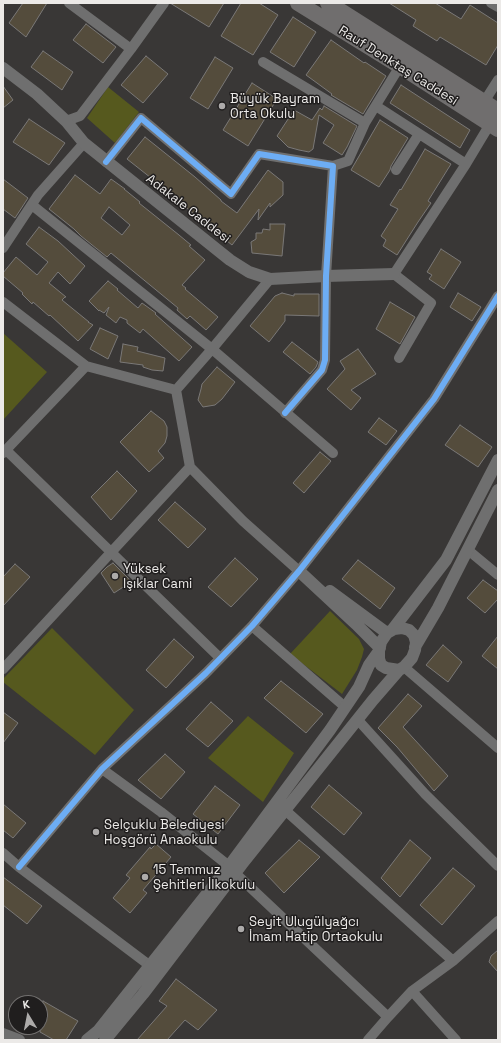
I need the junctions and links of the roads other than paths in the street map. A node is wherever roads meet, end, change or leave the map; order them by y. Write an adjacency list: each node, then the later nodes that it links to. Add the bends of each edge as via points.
1 (69, 3): 7 (street)
2 (164, 3): 7 (street)
3 (298, 3): 9 (main road, Rauf Denktaş Caddesi)
4 (491, 3): 6 (street)
5 (336, 5): 12 (main road, Rauf Denktaş Caddesi)
6 (498, 8)
7 (131, 49): 14 (street, via 80,116)
8 (263, 62): 16 (street)
9 (400, 66): 13 (street); 15 (main road, Rauf Denktaş Caddesi)
10 (3, 68): 14 (street, Adakale Caddesi)
11 (498, 80): 12 (street)
12 (484, 102): 15 (main road, Rauf Denktaş Caddesi)
13 (376, 106): 16 (street); 17 (street)
14 (66, 121): 18 (street, Adakale Caddesi)
15 (495, 122): 20 (street)
16 (365, 123): 21 (street, via 348,161)
17 (419, 134): 20 (street); 22 (street)
18 (84, 143): 19 (street, Adakale Caddesi); 23 (street)
19 (106, 162): 21 (street, via 140,118 232,194 259,154); 27 (street, Adakale Caddesi, via 230,260 250,272)
20 (466, 164): 25 (street)
21 (333, 166): 26 (street)
22 (396, 170)
23 (32, 205): 24 (street); 30 (street)
24 (3, 248)
25 (394, 274): 26 (street, Adakale Caddesi); 31 (street, via 432,303)
26 (326, 276): 27 (street, Adakale Caddesi); 34 (street, via 326,360 322,370)
27 (270, 278): 30 (street)
28 (498, 296): 42 (street, via 434,399)
29 (3, 302): 32 (street)
30 (212, 349): 33 (street); 34 (street)
31 (399, 358)
32 (86, 366): 33 (street); 35 (street)
33 (176, 390): 38 (street)
34 (286, 413): 36 (street)
35 (5, 451): 41 (street)
36 (333, 453)
37 (498, 460): 45 (street, via 446,560)
38 (190, 467): 41 (street); 42 (street, via 243,521)
39 (498, 490): 40 (street)
40 (468, 550): 43 (street); 46 (street)
41 (111, 552): 48 (street); 49 (street)
42 (298, 571): 44 (street); 45 (street); 47 (street, via 356,624)
43 (498, 575)
44 (252, 626): 48 (street); 51 (street)
45 (390, 631): 46 (street, via 402,628 409,630 414,635); 47 (street)
46 (415, 647): 50 (street, via 412,658)
47 (379, 649): 50 (street, via 381,665 386,668); 51 (street)
48 (220, 658): 54 (street)
49 (3, 669)
50 (402, 669): 52 (street); 53 (street)
51 (346, 706): 59 (street)
52 (358, 720): 55 (street); 57 (street, via 425,794)
53 (498, 748)
54 (102, 769): 58 (street); 59 (street, via 161,812)
55 (285, 810): 59 (street); 61 (street)
56 (3, 853): 58 (street)
57 (498, 866)
58 (20, 867): 62 (street)
59 (232, 870): 62 (street); 64 (street); 69 (street, via 142,994)
60 (498, 921): 61 (street)
61 (452, 962): 63 (street)
62 (149, 965): 68 (street, via 98,1031)
63 (412, 992): 64 (street); 71 (street)
64 (388, 1017): 70 (street)
65 (3, 1035): 66 (street); 67 (street)
66 (8, 1040)
67 (19, 1040)
68 (87, 1040)
69 (105, 1040)
70 (368, 1040)
71 (456, 1040)

